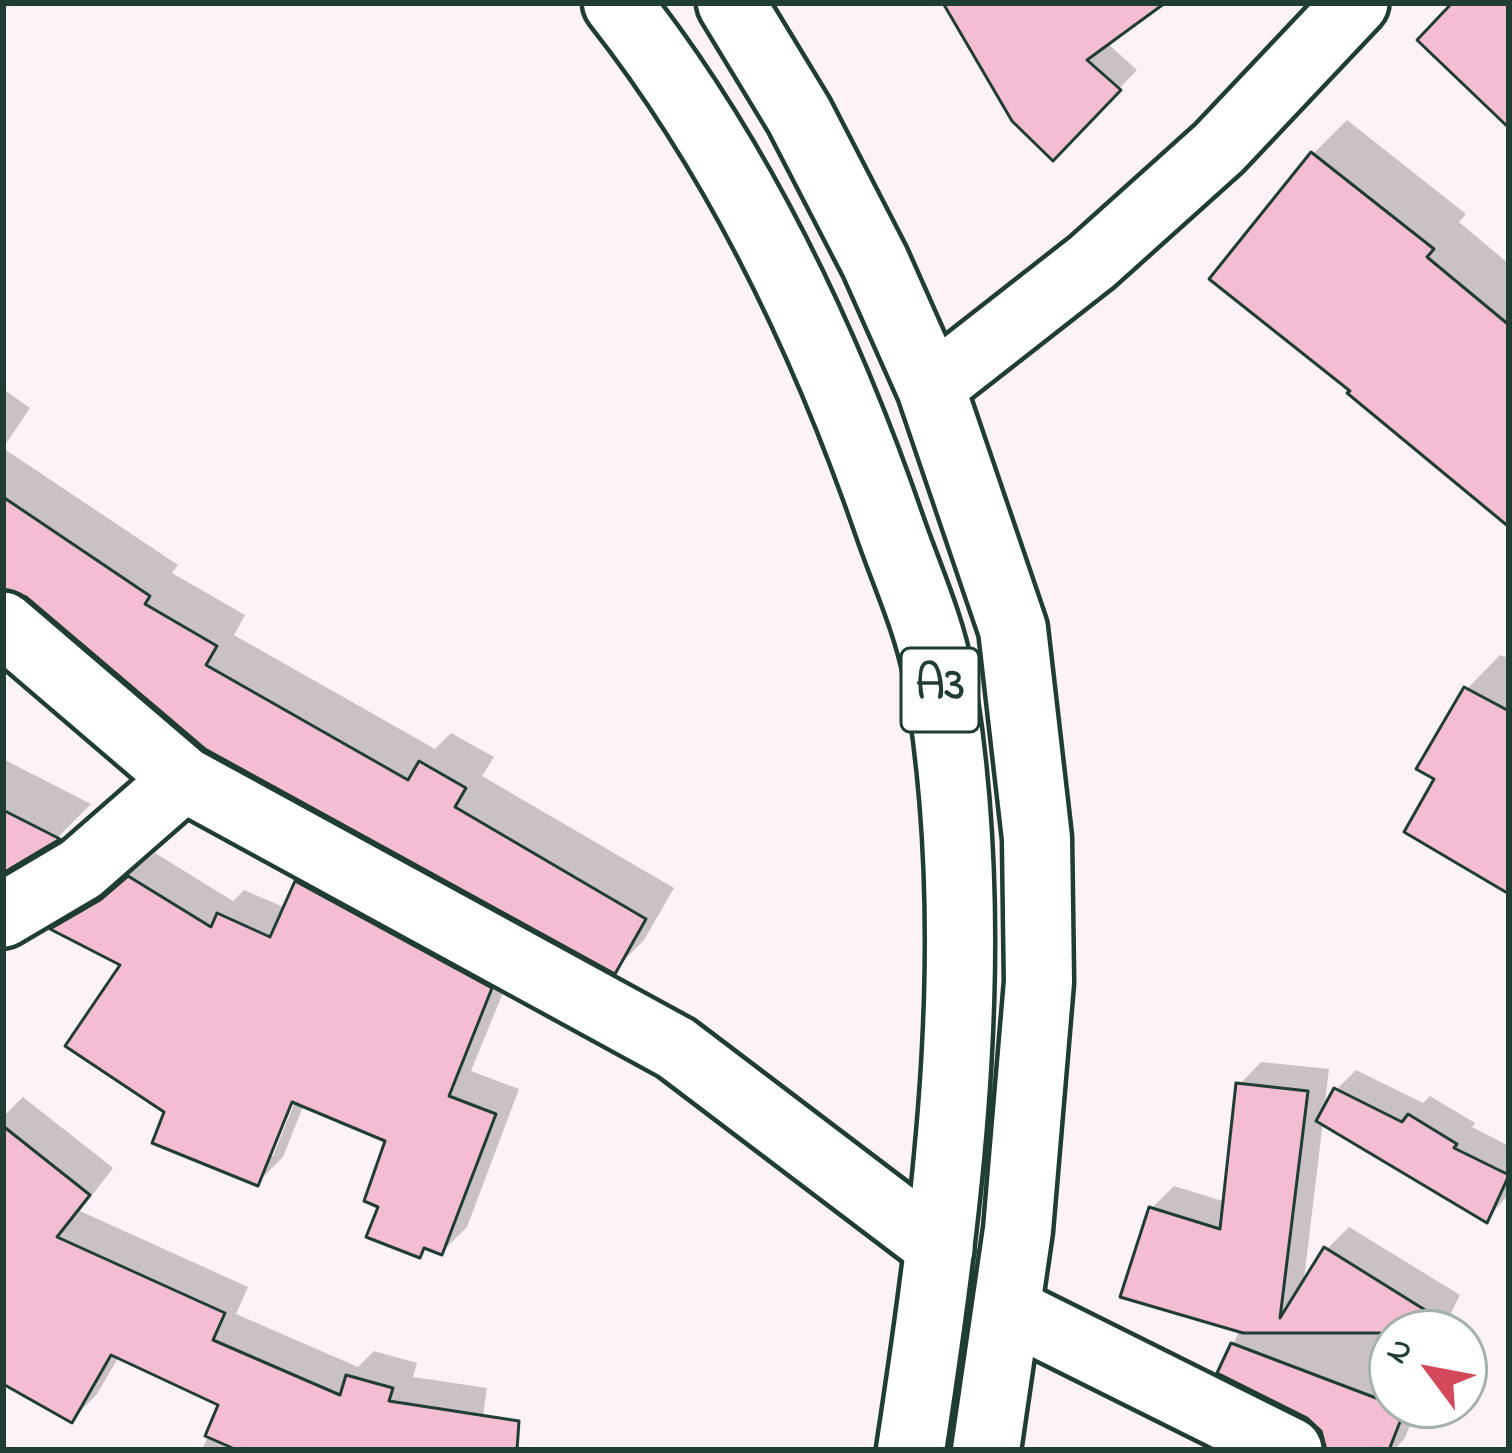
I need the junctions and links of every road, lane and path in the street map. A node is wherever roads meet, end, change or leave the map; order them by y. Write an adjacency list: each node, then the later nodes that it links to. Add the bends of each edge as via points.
1 (617, 3): 8 (highway, A3, via 708,135 805,316 859,436 937,668 960,867 962,1005)
2 (731, 3): 4 (highway, A3, via 821,157)
3 (1356, 3): 4 (street, via 1219,148 1092,262)
4 (931, 388): 9 (highway, A3, via 1013,629 1037,838 1039,982)
5 (3, 624): 6 (street)
6 (184, 779): 7 (street, via 81,869); 8 (street, via 676,1048)
7 (3, 915)
8 (941, 1249): 10 (highway, A3)
9 (1006, 1309): 11 (highway, A3); 12 (street)
10 (911, 1450)
11 (986, 1450)
12 (1290, 1450)

